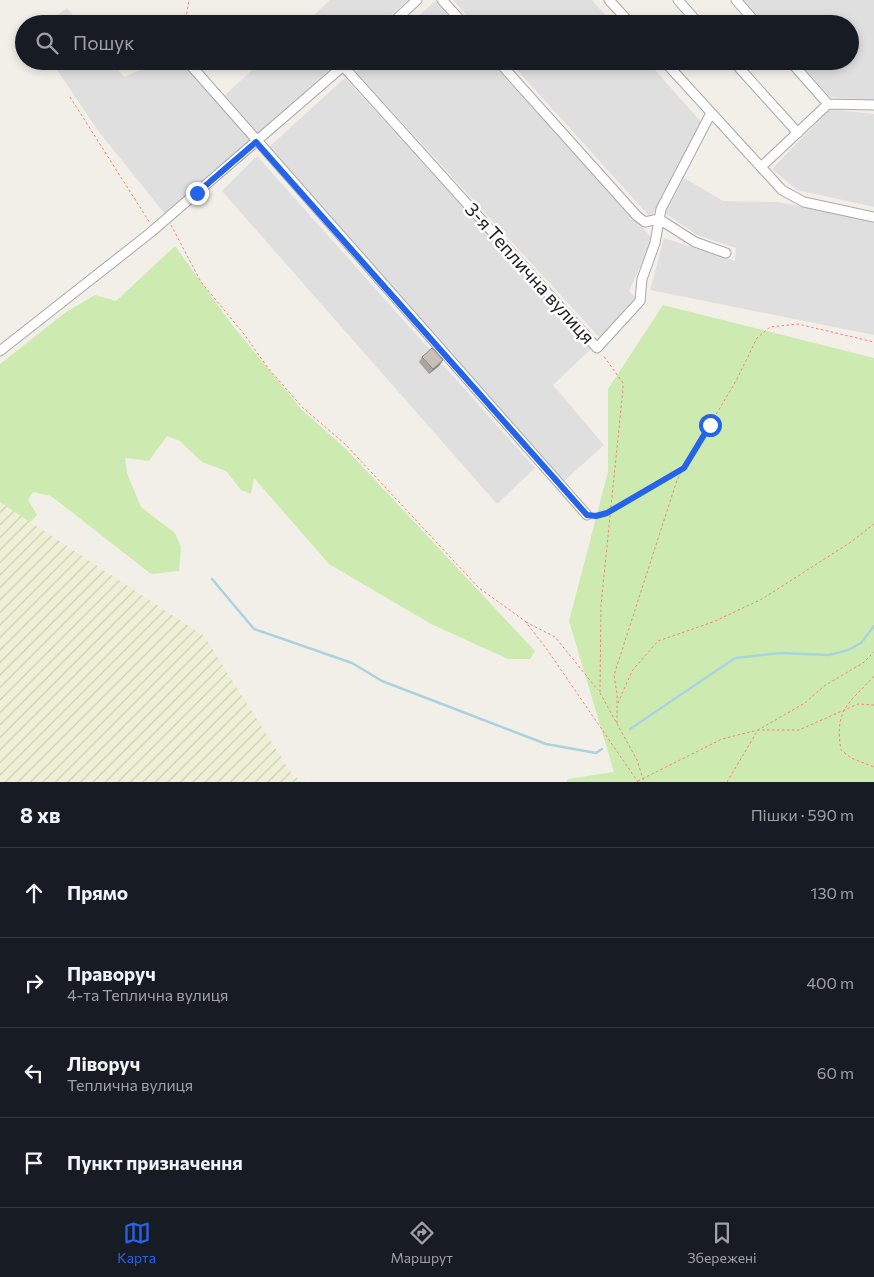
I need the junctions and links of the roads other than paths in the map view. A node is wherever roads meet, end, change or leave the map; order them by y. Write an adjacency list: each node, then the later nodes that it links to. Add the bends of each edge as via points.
1 (417, 0): 6 (street)
2 (442, 0): 7 (street)
3 (609, 0): 8 (street)
4 (678, 0): 9 (street)
5 (736, 0): 10 (street)
6 (401, 15)
7 (456, 15)
8 (622, 15)
9 (691, 15)
10 (749, 15)
11 (195, 70): 22 (street)
12 (339, 70): 22 (street)
13 (351, 70): 25 (street, 3-я Теплична вулиця, via 597,348 640,301 642,279 656,243)
14 (506, 70): 25 (street, via 637,216 645,222)
15 (672, 70): 20 (street)
16 (741, 70): 21 (street)
17 (798, 70): 18 (street)
18 (828, 104): 19 (street); 21 (street)
19 (874, 105)
20 (711, 114): 23 (street); 25 (street, 3-я Теплична вулиця, via 667,196)
21 (798, 133): 23 (street)
22 (256, 142): 27 (street, via 168,218); 28 (street)
23 (761, 167): 24 (street, via 792,197)
24 (874, 217)
25 (659, 219): 26 (street, via 695,242)
26 (726, 253)
27 (0, 351)
28 (587, 515)

